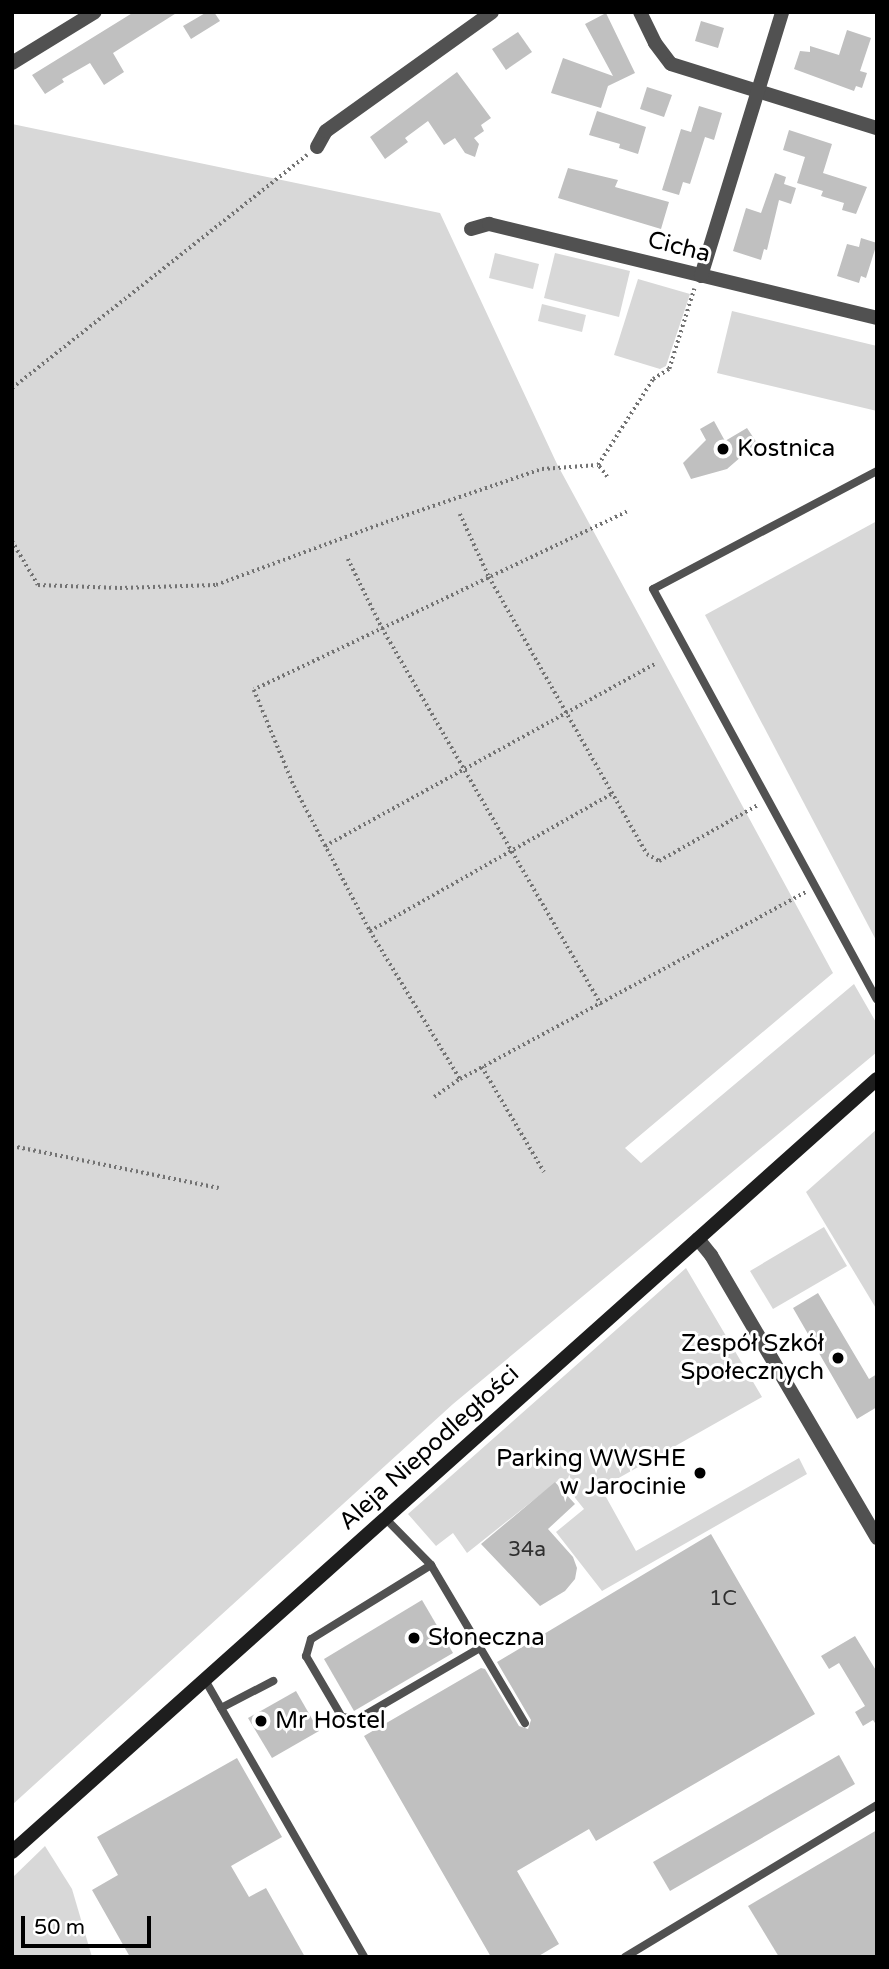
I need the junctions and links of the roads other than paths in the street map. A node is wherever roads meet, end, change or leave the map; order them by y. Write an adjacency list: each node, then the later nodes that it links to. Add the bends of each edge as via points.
1 (95, 12): 5 (street)
2 (492, 12): 8 (street, via 326,131)
3 (640, 12): 6 (street, via 671,64)
4 (782, 12): 6 (street)
5 (12, 63)
6 (757, 91): 7 (street); 10 (street)
7 (877, 128)
8 (317, 147)
9 (471, 229): 10 (street, Cicha, via 489,224)
10 (701, 276): 11 (street, Cicha)
11 (877, 318)
12 (877, 471): 13 (lane, via 653,589)
13 (877, 999)
14 (877, 1079): 15 (main road, Aleja Niepodległości)
15 (698, 1238): 16 (main road, Aleja Niepodległości); 17 (street)
16 (385, 1518): 18 (lane); 20 (main road, Aleja Niepodległości)
17 (877, 1538)
18 (431, 1565): 19 (lane); 19 (lane, via 311,1639 306,1656 342,1717 358,1719)
19 (480, 1647): 23 (lane)
20 (205, 1680): 22 (lane); 25 (main road, Aleja Niepodległości)
21 (273, 1681): 22 (lane)
22 (221, 1708): 26 (lane)
23 (525, 1723)
24 (877, 1805): 27 (lane)
25 (12, 1852)
26 (364, 1957)
27 (625, 1957)

